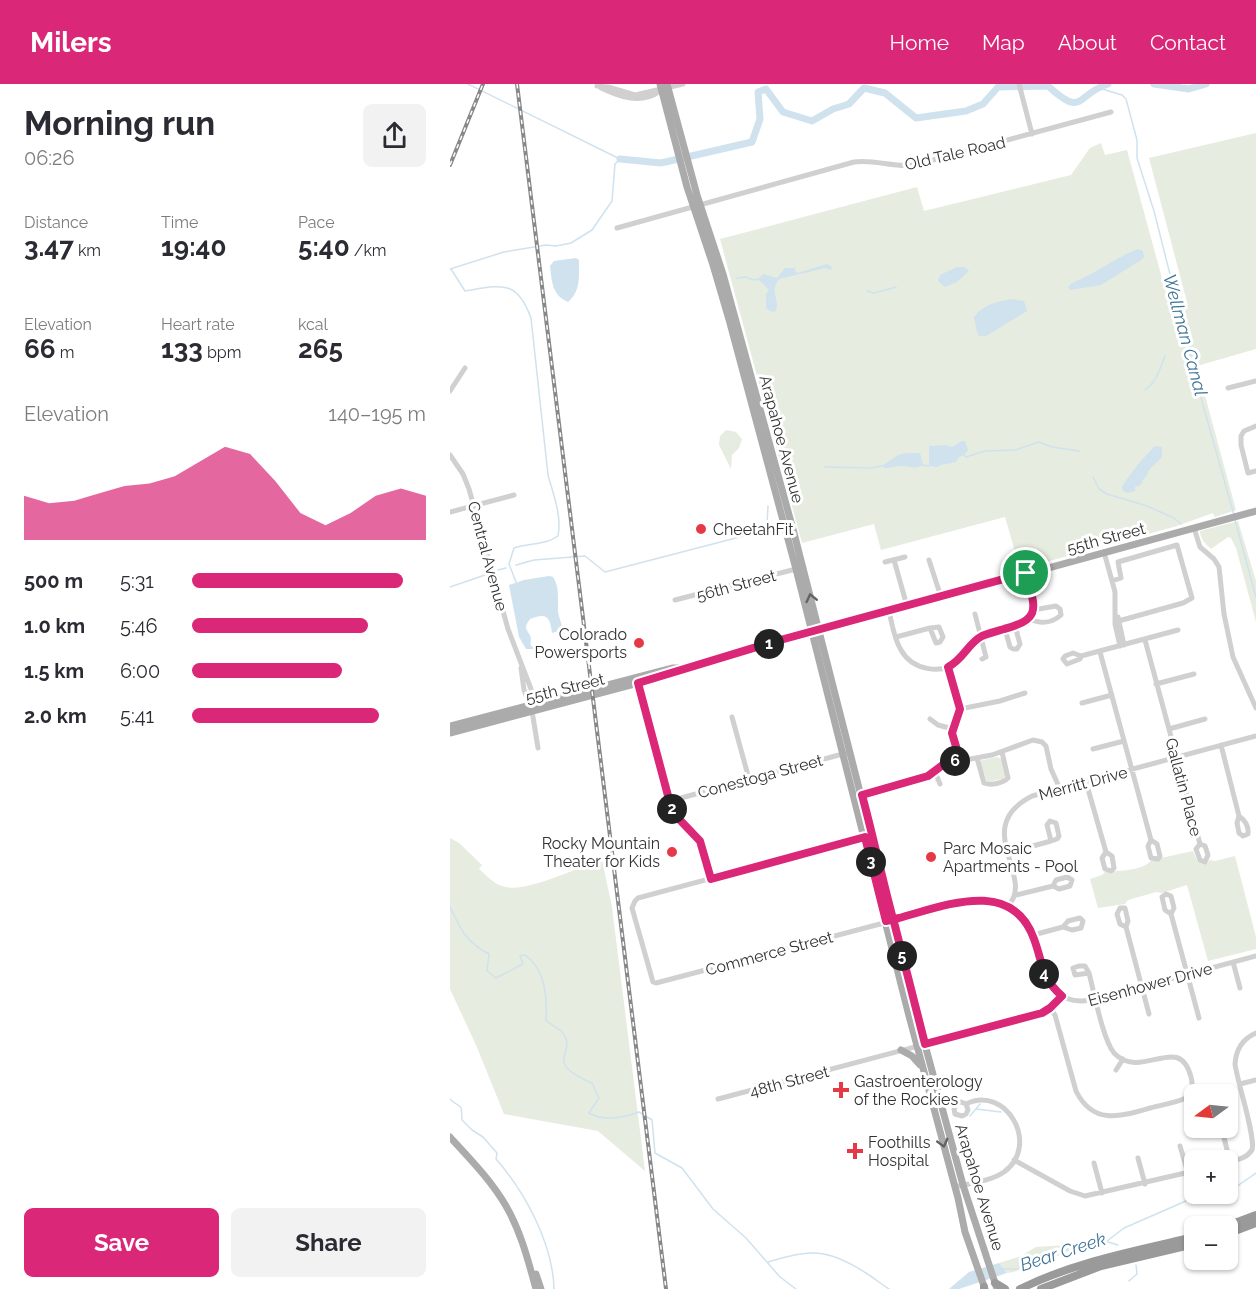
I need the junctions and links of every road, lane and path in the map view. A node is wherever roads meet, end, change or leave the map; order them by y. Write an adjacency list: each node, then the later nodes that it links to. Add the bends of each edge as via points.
1 (683, 84): 3 (street)
2 (1019, 84): 5 (street)
3 (664, 86): 3 (street, via 635,95 597,86 633,99 655,94); 6 (main road, Arapahoe Avenue)
4 (1111, 112): 5 (street, Old Tale Road)
5 (1032, 134): 6 (street, Old Tale Road, via 915,165 854,162)
6 (697, 206): 7 (street, Old Tale Road); 25 (main road, Arapahoe Avenue); 40 (main road, Arapahoe Avenue, one-way to 6, via 797,542 723,274)
7 (617, 228)
8 (465, 368): 11 (street)
9 (1256, 381): 10 (street)
10 (1228, 388)
11 (450, 392)
12 (1256, 426): 14 (street, via 1244,431 1240,440 1248,473)
13 (450, 455): 16 (street, Central Avenue, via 463,474)
14 (1256, 471)
15 (514, 495): 16 (street)
16 (474, 506): 18 (street); 55 (street, Central Avenue)
17 (1256, 511): 19 (main road, 55th Street)
18 (450, 512)
19 (1194, 528): 20 (main road, 55th Street); 56 (street, via 1200,547 1219,567 1230,646)
20 (1106, 551): 26 (main road, 55th Street); 27 (street)
21 (905, 557): 22 (street)
22 (894, 560): 24 (street); 30 (street)
23 (929, 560): 28 (street)
24 (885, 562)
25 (796, 569): 29 (street, 56th Street); 40 (main road, Arapahoe Avenue)
26 (1026, 573): 28 (main road, 55th Street); 31 (street)
27 (1114, 580): 35 (street); 35 (street, via 1121,578 1118,562 1177,545 1192,598)
28 (938, 598): 30 (main road, 55th Street)
29 (675, 600)
30 (906, 606): 32 (main road, 55th Street)
31 (1033, 610): 34 (street); 34 (street, via 1056,606 1060,615 1040,623)
32 (889, 611): 40 (main road, 55th Street); 42 (street)
33 (975, 614): 41 (street)
34 (1029, 619): 36 (street)
35 (1116, 621): 44 (street)
36 (1015, 626): 38 (street); 38 (street, via 1020,644 1017,649 1010,646)
37 (930, 628): 42 (street)
38 (1005, 629): 41 (street)
39 (1178, 630): 43 (street)
40 (814, 631): 50 (main road, 55th Street); 71 (main road, Arapahoe Avenue)
41 (981, 637): 47 (street, via 986,657); 48 (street, via 962,659)
42 (896, 638): 48 (street, via 904,655 916,664 930,669)
43 (1145, 640): 44 (street); 51 (street, Gallatin Place)
44 (1122, 645): 45 (street)
45 (1100, 652): 46 (street); 53 (street)
46 (1081, 656)
47 (982, 659)
48 (948, 667): 57 (street)
49 (1194, 674): 51 (street)
50 (637, 680): 55 (main road, 55th Street); 82 (street)
51 (1156, 684): 63 (street, Gallatin Place)
52 (1025, 693): 57 (street)
53 (1112, 694): 54 (street); 66 (street)
54 (1082, 703)
55 (532, 706): 61 (main road, 55th Street); 64 (main road, 55th Street); 68 (street, Central Avenue)
56 (1256, 708)
57 (960, 709): 62 (street)
58 (732, 717): 77 (street)
59 (930, 719): 62 (street)
60 (1205, 719): 63 (street, Gallatin Place)
61 (450, 726)
62 (953, 729): 74 (street)
63 (1169, 729): 72 (street, Gallatin Place)
64 (450, 732)
65 (1256, 736): 67 (street, Merritt Drive)
66 (1124, 741): 69 (street); 75 (street)
67 (1221, 745): 72 (street, Merritt Drive); 83 (street)
68 (538, 748)
69 (1092, 749)
70 (1002, 752): 73 (street); 73 (street, via 1008,778 1005,781 984,783); 80 (street, via 1033,740 1042,742)
71 (846, 753): 77 (street, Conestoga Street); 81 (main road, Arapahoe Avenue); 84 (main road, Arapahoe Avenue)
72 (1176, 757): 75 (street, Merritt Drive); 87 (street, Gallatin Place)
73 (977, 758): 74 (street)
74 (960, 760): 76 (street, via 944,764)
75 (1132, 770): 78 (street, Merritt Drive); 85 (street)
76 (934, 772): 79 (street); 81 (street)
77 (749, 779): 82 (street, Conestoga Street)
78 (1086, 782): 80 (street, Merritt Drive); 88 (street)
79 (940, 784)
80 (1060, 789): 89 (street, Merritt Drive, via 1024,800 1012,813 1004,836)
81 (862, 795): 84 (main road, Arapahoe Avenue)
82 (670, 801): 90 (street, via 678,818 700,841)
83 (1239, 816)
84 (869, 836): 90 (street); 95 (main road, Arapahoe Avenue)
85 (1151, 840)
86 (1051, 841): 89 (street)
87 (1200, 844)
88 (1106, 852)
89 (1007, 853): 92 (street, Merritt Drive, via 1017,885)
90 (711, 879): 95 (street, Commerce Street, via 640,897 633,905 653,982)
91 (1053, 886): 92 (street)
92 (1016, 895): 93 (street)
93 (1007, 907): 95 (street, via 992,901 971,900); 98 (street, Eisenhower Drive)
94 (1171, 914): 102 (street)
95 (889, 920): 111 (main road, Arapahoe Avenue)
96 (1063, 927): 98 (street)
97 (1126, 927): 103 (street)
98 (1033, 935): 105 (street, Eisenhower Drive, via 1045,975)
99 (1256, 956): 100 (street, Eisenhower Drive)
100 (1233, 962): 102 (street, Eisenhower Drive); 104 (street)
101 (1089, 973): 106 (street)
102 (1187, 974): 103 (street, Eisenhower Drive); 109 (street)
103 (1142, 986): 106 (street, Eisenhower Drive); 108 (street)
104 (1240, 988)
105 (1062, 996): 106 (street, Eisenhower Drive, via 1077,1002); 107 (street, 48th Street)
106 (1096, 999): 113 (street, via 1108,1043)
107 (1050, 1008): 111 (street, 48th Street); 113 (street, via 1076,1091 1093,1112 1120,1116 1183,1100 1191,1091 1193,1082 1188,1066 1180,1057 1141,1063)
108 (1149, 1014)
109 (1199, 1018)
110 (1256, 1033): 117 (street, via 1242,1043 1236,1054)
111 (921, 1045): 112 (street, 48th Street); 114 (main road, Arapahoe Avenue); 130 (main road, Arapahoe Avenue)
112 (901, 1050): 114 (main road); 118 (street, 48th Street)
113 (1123, 1059): 115 (street)
114 (922, 1067): 130 (main road, Arapahoe Avenue, one-way to 130)
115 (1116, 1070)
116 (1256, 1080): 117 (street)
117 (1240, 1084): 120 (street)
118 (718, 1100)
119 (966, 1104): 126 (street, via 982,1101 1002,1107 1012,1115 1020,1135)
120 (1254, 1127): 125 (street, via 1251,1151)
121 (450, 1137): 138 (main road, via 505,1204)
122 (1180, 1146): 123 (street)
123 (1184, 1155)
124 (1138, 1158): 129 (street)
125 (1238, 1159)
126 (1014, 1160): 130 (street, via 998,1175); 131 (street, via 1076,1194)
127 (1094, 1162): 131 (street)
128 (1184, 1174): 129 (street)
129 (1145, 1184): 131 (street)
130 (959, 1186): 139 (main road, Arapahoe Avenue); 140 (main road, Arapahoe Avenue, via 966,1236)
131 (1102, 1193)
132 (1256, 1215): 133 (highway)
133 (1238, 1222)
134 (1256, 1223): 135 (highway)
135 (1238, 1230)
136 (1184, 1239): 144 (highway, via 1083,1263)
137 (1184, 1246): 145 (highway, via 1104,1265)
138 (527, 1256): 141 (main road); 142 (main road)
139 (996, 1286): 143 (highway)
140 (984, 1288)
141 (536, 1289)
142 (541, 1289)
143 (1005, 1289)
144 (1020, 1289)
145 (1041, 1289)

